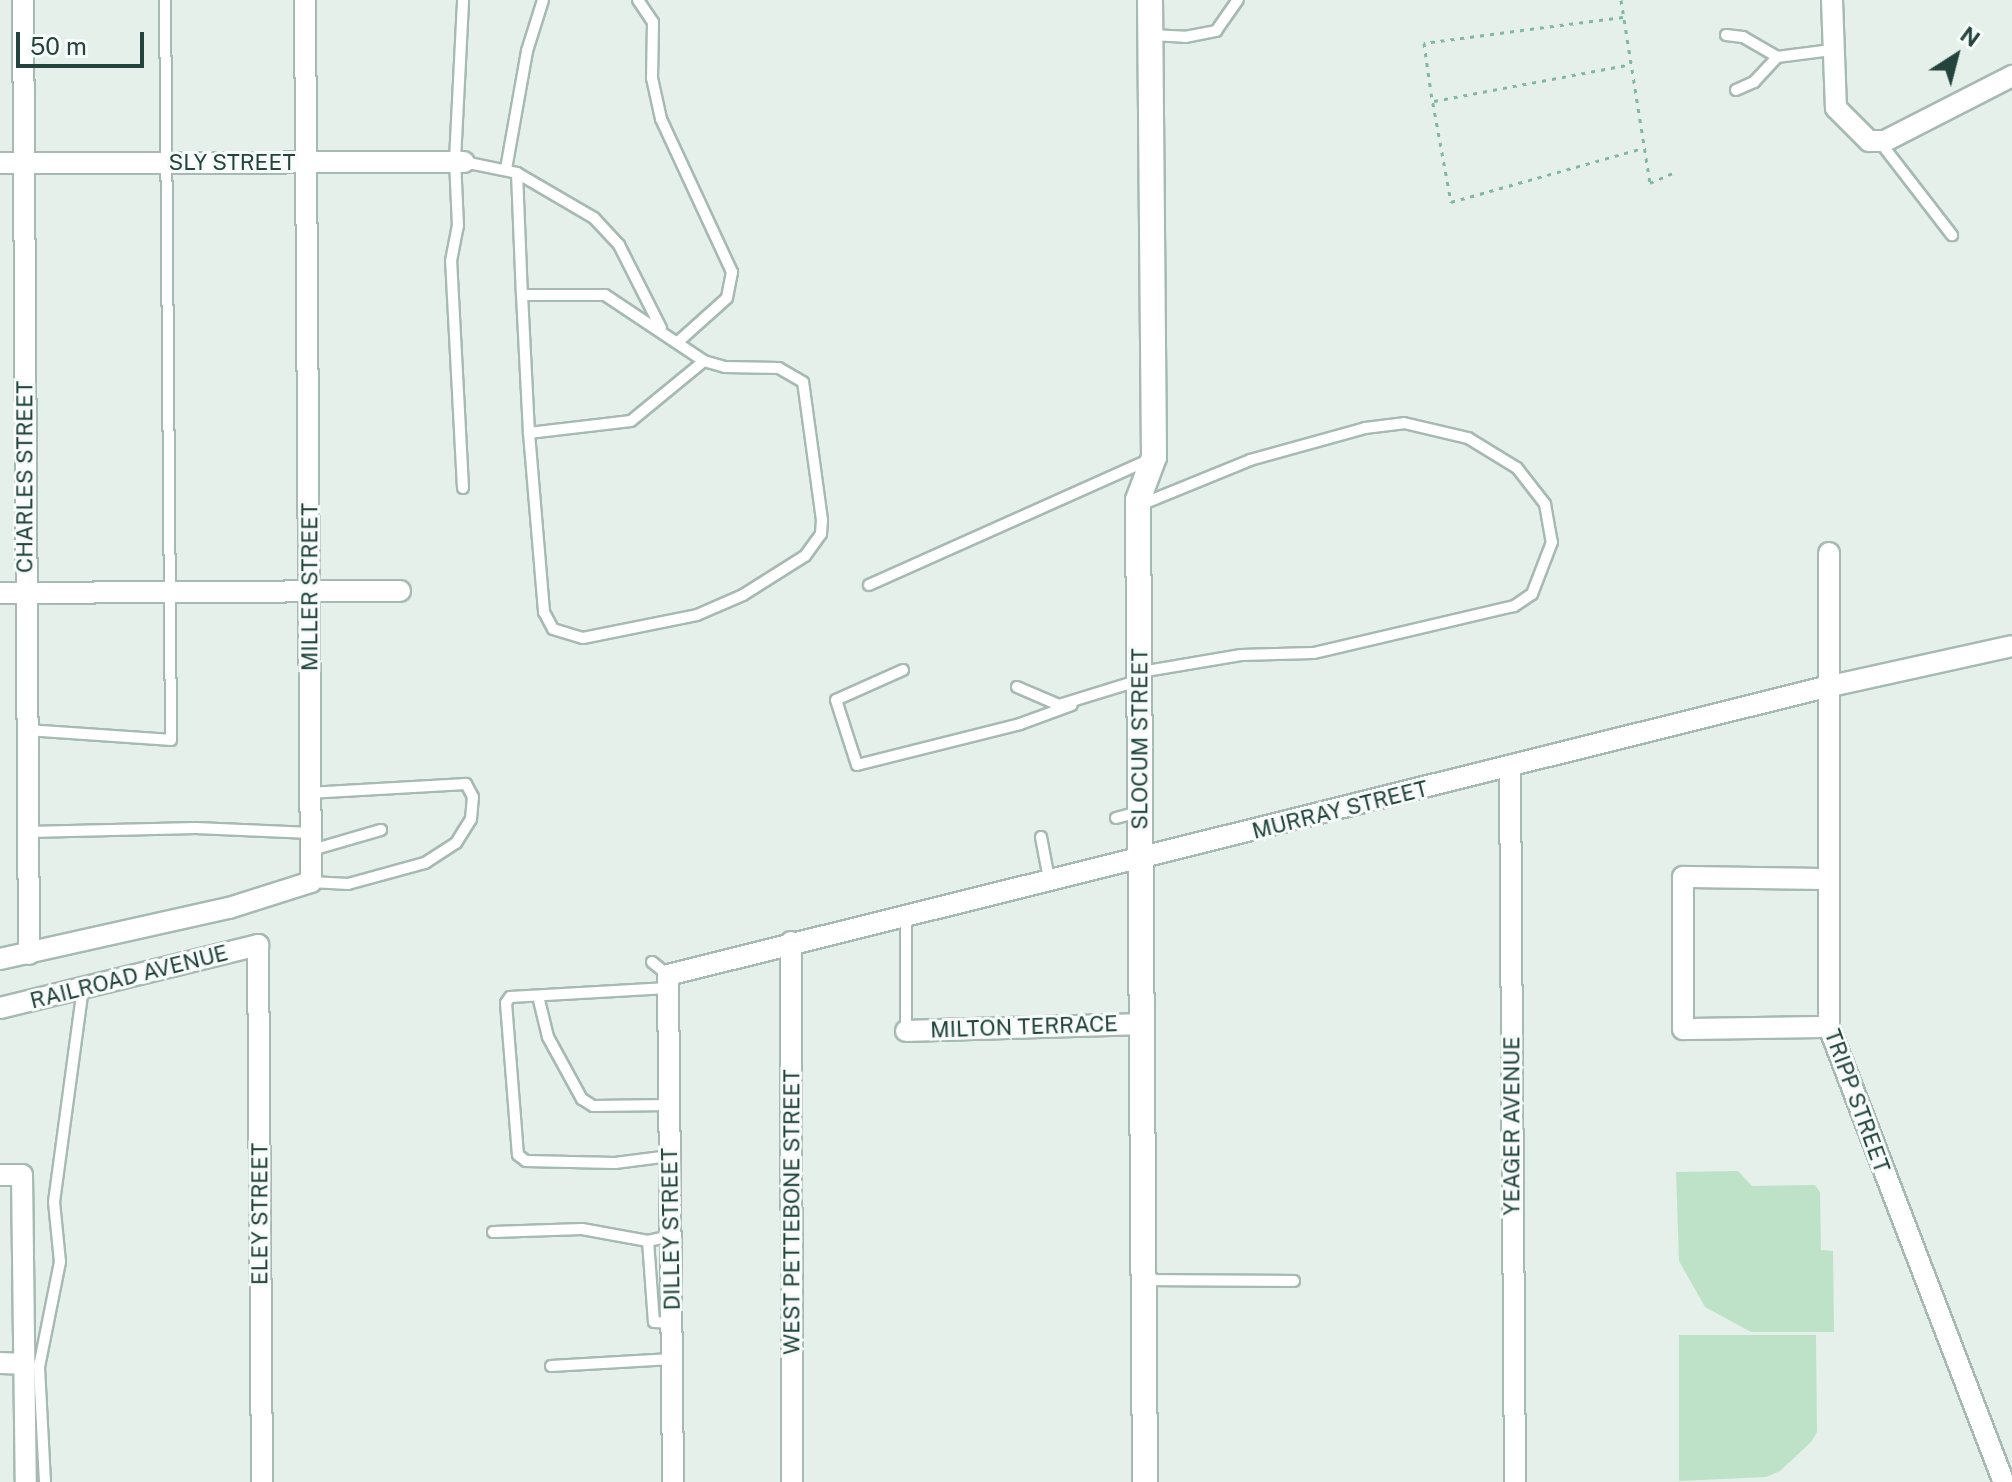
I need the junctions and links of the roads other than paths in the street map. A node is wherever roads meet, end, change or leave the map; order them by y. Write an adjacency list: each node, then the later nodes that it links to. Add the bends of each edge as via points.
1 (23, 0): 18 (street, CHARLES STREET)
2 (165, 0): 20 (lane)
3 (305, 0): 21 (street, MILLER STREET)
4 (463, 0): 17 (lane)
5 (543, 0): 22 (lane, via 527,51)
6 (638, 0): 26 (lane, via 653,22 652,78 661,119 732,272 727,298)
7 (1150, 0): 10 (street, SLOCUM STREET)
8 (1238, 0): 10 (lane, via 1216,31)
9 (1832, 0): 12 (street)
10 (1151, 35): 29 (street, SLOCUM STREET)
11 (1726, 35): 13 (lane, via 1743,37)
12 (1832, 50): 13 (lane); 16 (street, via 1836,108 1857,134)
13 (1777, 57): 15 (lane, via 1754,82)
14 (2012, 76): 16 (street)
15 (1736, 90)
16 (1886, 140): 23 (lane)
17 (460, 161): 21 (street, SLY STREET); 22 (lane); 30 (lane, via 451,261)
18 (24, 162): 19 (street, SLY STREET); 20 (street, SLY STREET); 38 (street, CHARLES STREET)
19 (0, 163)
20 (166, 163): 21 (street, SLY STREET); 36 (lane)
21 (306, 163): 34 (street, MILLER STREET)
22 (512, 171): 24 (lane); 25 (lane, via 607,229 632,266)
23 (1952, 235)
24 (522, 295): 25 (lane, via 605,295); 28 (lane)
25 (662, 330): 26 (lane)
26 (678, 342): 27 (lane)
27 (704, 361): 28 (lane, via 631,421); 28 (lane, via 725,367 779,368 803,382 822,520 821,534 805,556 743,595 697,615 583,638 553,629 544,612)
28 (529, 433)
29 (1154, 457): 31 (street, SLOCUM STREET, via 1139,488); 33 (lane)
30 (463, 488)
31 (1139, 506): 41 (street, SLOCUM STREET); 41 (lane, via 1250,460 1365,428 1404,423 1468,438 1517,468 1545,504 1552,542 1532,594 1514,606 1313,653 1241,655)
32 (1829, 553): 43 (street, TRIPP STREET)
33 (869, 585)
34 (310, 590): 35 (street); 36 (street); 47 (street, MILLER STREET)
35 (400, 591)
36 (169, 592): 38 (street); 45 (lane, via 171,740)
37 (0, 593): 38 (street)
38 (26, 593): 45 (street, CHARLES STREET)
39 (2012, 646): 43 (street, MURRAY STREET)
40 (903, 670): 44 (lane, via 836,700 857,765 1020,724)
41 (1139, 677): 44 (lane); 48 (street, SLOCUM STREET)
42 (1017, 687): 44 (lane, via 1034,699)
43 (1826, 687): 46 (street, MURRAY STREET); 56 (street, TRIPP STREET)
44 (1072, 705)
45 (28, 730): 51 (street, CHARLES STREET)
46 (1510, 769): 54 (street, MURRAY STREET); 89 (street, YEAGER AVENUE)
47 (312, 793): 53 (street, MILLER STREET); 57 (lane, via 466,784 473,797 471,819 456,843 425,863 348,884)
48 (1140, 812): 49 (lane); 54 (street, SLOCUM STREET)
49 (1116, 818)
50 (381, 830): 53 (lane)
51 (26, 832): 53 (lane, via 196,828); 61 (street, CHARLES STREET)
52 (1041, 837): 55 (lane)
53 (312, 842): 57 (street, MILLER STREET)
54 (1141, 857): 55 (street, MURRAY STREET); 67 (street, SLOCUM STREET)
55 (1049, 879): 58 (street, MURRAY STREET)
56 (1829, 879): 68 (street, TRIPP STREET); 68 (street, via 1683,877 1683,1029)
57 (311, 882): 61 (street, via 229,908)
58 (906, 914): 59 (street, MURRAY STREET); 69 (lane)
59 (791, 942): 63 (street, MURRAY STREET, via 719,953); 87 (street, WEST PETTEBONE STREET)
60 (258, 945): 64 (street, RAILROAD AVENUE); 85 (street, ELEY STREET)
61 (29, 954): 62 (street)
62 (0, 959)
63 (663, 975): 65 (lane); 70 (street, DILLEY STREET)
64 (83, 988): 66 (street, RAILROAD AVENUE); 84 (lane, via 54,1202 60,1262 39,1367)
65 (538, 996): 70 (lane, via 548,1037 582,1099 593,1106); 71 (lane, via 510,997 506,1003 518,1155 526,1161 615,1163)
66 (0, 1008)
67 (1143, 1024): 69 (street, MILTON TERRACE); 76 (street, SLOCUM STREET)
68 (1829, 1027): 90 (street, TRIPP STREET)
69 (906, 1031)
70 (669, 1105): 71 (street, DILLEY STREET)
71 (670, 1156): 74 (street, DILLEY STREET)
72 (0, 1175): 81 (street, via 22,1175)
73 (493, 1232): 75 (lane, via 582,1229)
74 (671, 1236): 75 (lane); 78 (street, DILLEY STREET)
75 (648, 1241): 78 (lane, via 654,1322)
76 (1144, 1280): 77 (lane); 88 (street, SLOCUM STREET)
77 (1294, 1281)
78 (672, 1323): 79 (street, DILLEY STREET)
79 (672, 1359): 82 (lane); 86 (street, DILLEY STREET)
80 (0, 1363): 81 (street)
81 (25, 1364): 83 (street)
82 (551, 1366)
83 (26, 1482)
84 (45, 1482)
85 (262, 1482)
86 (673, 1482)
87 (792, 1482)
88 (1145, 1482)
89 (1515, 1482)
90 (2004, 1482)

